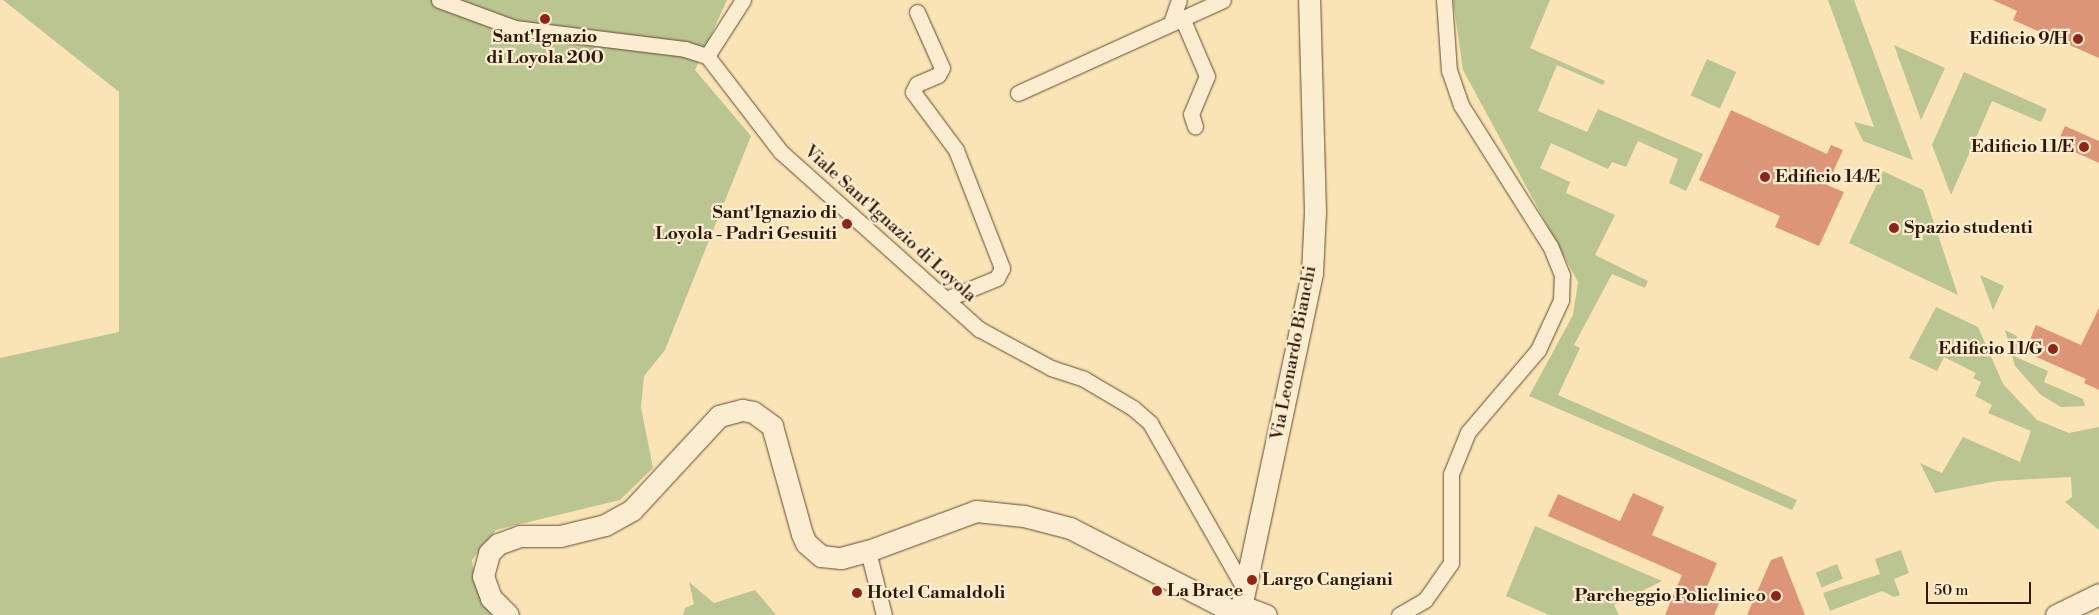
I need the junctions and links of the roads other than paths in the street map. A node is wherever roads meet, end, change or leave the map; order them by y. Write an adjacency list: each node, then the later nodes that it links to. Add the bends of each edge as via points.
1 (438, 0): 9 (street, via 515,28 684,48)
2 (743, 0): 9 (street)
3 (1179, 0): 8 (street)
4 (1223, 0): 8 (street)
5 (1308, 0): 14 (main road, Via Leonardo Bianchi, via 1315,211 1312,273)
6 (1444, 0): 20 (street, via 1449,71 1461,105 1550,246 1562,275 1561,300 1538,350 1468,432 1451,474 1451,563 1425,600)
7 (917, 12): 12 (street, via 942,68 938,76 917,84 913,92 956,150 1002,264 997,278)
8 (1177, 19): 10 (street); 11 (street, via 1208,76 1191,114)
9 (707, 56): 12 (street, Viale Sant'Ignazio di Loyola, via 781,152)
10 (1018, 92)
11 (1195, 126)
12 (946, 299): 14 (street, Viale Sant'Ignazio di Loyola, via 980,330 1051,368 1084,379 1133,408 1150,423)
13 (868, 551): 16 (main road, via 976,511 1024,516 1070,528); 18 (main road, via 831,558 813,551 802,534 772,426 753,412 730,412 711,424 632,510 605,525 560,536 520,536 498,544 487,558 483,576 491,598); 19 (street)
14 (1246, 591): 16 (main road, Via Leonardo Bianchi); 17 (main road)
15 (2099, 594): 21 (main road)
16 (1227, 611): 17 (main road, via 1250,609)
17 (1265, 614)
18 (508, 615)
19 (884, 615)
20 (1399, 615)
21 (2056, 615)

